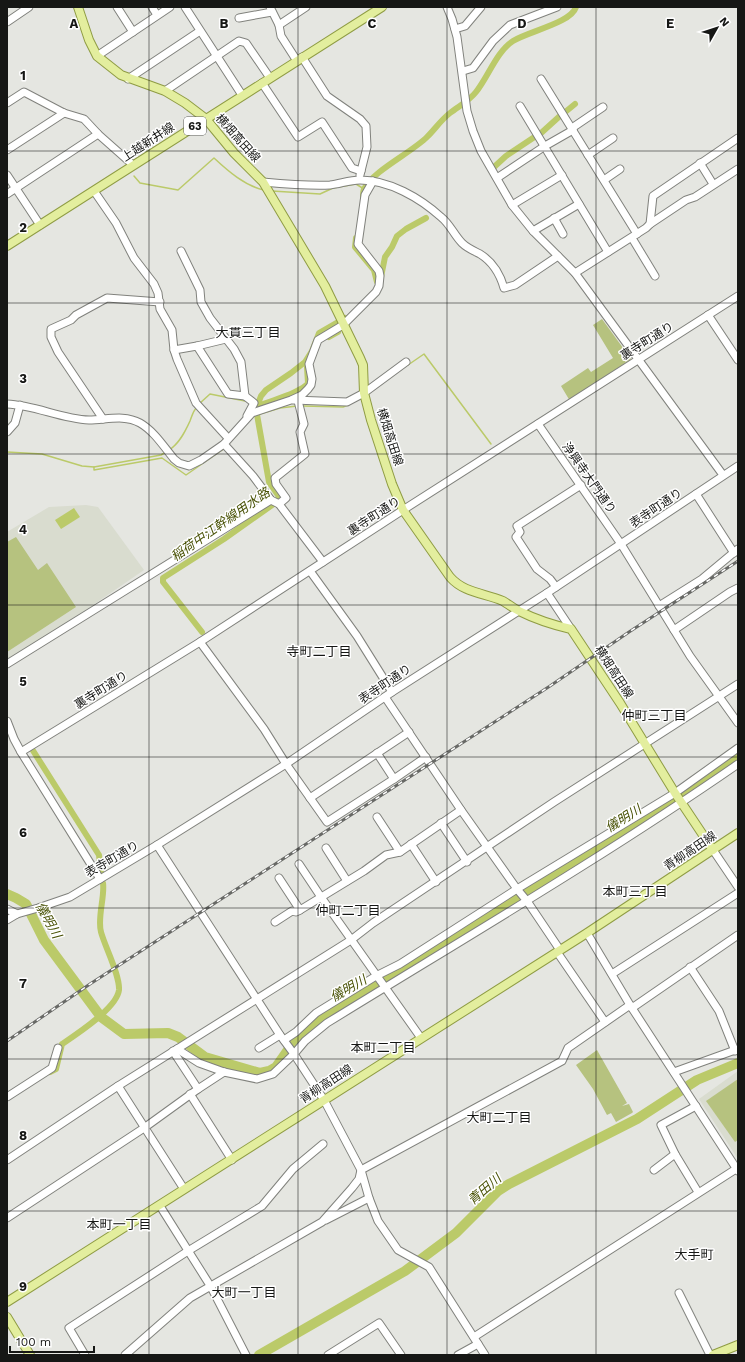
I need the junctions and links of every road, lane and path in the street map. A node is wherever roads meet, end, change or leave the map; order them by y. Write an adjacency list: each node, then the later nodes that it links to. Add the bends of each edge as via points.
1 (29, 7): 15 (street)
2 (78, 7): 20 (main road, 横畑高田線)
3 (117, 7): 19 (street)
4 (152, 7): 13 (street)
5 (170, 7): 13 (street)
6 (185, 7): 18 (street)
7 (306, 7): 16 (street)
8 (382, 7): 22 (main road, 上越新井線 / 63)
9 (447, 7): 17 (street)
10 (481, 7): 17 (street, via 465,26)
11 (557, 7): 23 (street, via 510,26 494,41 473,68)
12 (271, 10): 14 (street); 16 (street)
13 (157, 15): 19 (street)
14 (239, 18)
15 (7, 22)
16 (279, 25): 22 (street, via 281,36)
17 (455, 29): 23 (street)
18 (200, 31): 21 (street); 25 (street)
19 (133, 32): 20 (street)
20 (97, 56): 25 (main road, 横畑高田線)
21 (217, 56): 24 (street, via 239,41 246,43); 28 (street); 29 (street)
22 (299, 59): 24 (main road, 上越新井線 / 63); 46 (street, via 327,96 366,126 367,147)
23 (462, 71): 49 (street, via 473,131)
24 (270, 78): 27 (main road, 上越新井線 / 63)
25 (128, 79): 28 (main road, 横畑高田線)
26 (541, 79): 35 (street)
27 (262, 83): 29 (main road, 上越新井線 / 63); 46 (street, via 298,137 322,122 352,168)
28 (165, 91): 34 (main road, 横畑高田線)
29 (242, 95): 34 (main road, 上越新井線 / 63)
30 (7, 103): 33 (street, via 24,92)
31 (520, 106): 39 (street)
32 (603, 107): 35 (street)
33 (64, 113): 36 (street, via 84,119); 40 (street)
34 (206, 119): 43 (main road, 上越新井線 / 63); 53 (main road, 横畑高田線, via 234,153)
35 (572, 129): 39 (street); 41 (street)
36 (98, 134): 43 (street); 55 (street)
37 (613, 138): 41 (street)
38 (738, 138): 42 (street)
39 (545, 146): 48 (street); 49 (street)
40 (7, 150)
41 (588, 155): 51 (street)
42 (700, 163): 54 (street); 61 (street, via 653,196)
43 (133, 165): 56 (main road, 上越新井線 / 63)
44 (738, 168): 54 (street)
45 (620, 169): 51 (street)
46 (361, 171): 50 (street)
47 (7, 175): 55 (street)
48 (562, 175): 58 (street); 59 (street)
49 (497, 178): 59 (street)
50 (360, 180): 52 (street); 53 (street, via 330,185)
51 (604, 180): 65 (street)
52 (373, 181): 69 (street, via 405,192 441,216 462,242 493,265 504,288 515,285); 75 (street, via 365,195 358,244 379,271 379,286)
53 (263, 182): 75 (main road, 横畑高田線, via 325,286)
54 (713, 184): 61 (street)
55 (15, 189): 57 (street); 62 (street)
56 (94, 191): 62 (main road, 上越新井線 / 63); 73 (street, via 116,223 134,258 154,284)
57 (7, 194)
58 (579, 204): 60 (street); 68 (street)
59 (512, 205): 63 (street)
60 (554, 218): 63 (street); 64 (street)
61 (650, 224): 65 (street)
62 (40, 226): 66 (main road, 上越新井線 / 63)
63 (533, 231): 69 (street)
64 (563, 234)
65 (634, 236): 68 (street); 71 (street)
66 (7, 246)
67 (181, 251): 76 (street, via 200,290 201,302)
68 (608, 252): 70 (street)
69 (558, 256): 70 (street)
70 (575, 273): 79 (street)
71 (655, 276)
72 (738, 296): 74 (street, 裏寺町通り)
73 (160, 302): 78 (street, via 160,309 172,330); 89 (street, via 107,298 51,329 51,337 58,352)
74 (708, 315): 79 (street, 裏寺町通り); 80 (street)
75 (343, 325): 82 (main road, 横畑高田線, via 363,365); 84 (street, via 318,340 309,364 311,385)
76 (226, 339): 77 (street); 83 (street, via 241,362)
77 (197, 346): 78 (street); 83 (street, via 228,394)
78 (174, 350): 93 (street, via 196,403)
79 (639, 359): 91 (street, 裏寺町通り); 95 (street)
80 (738, 360)
81 (406, 362): 82 (street)
82 (364, 393): 84 (street, via 347,402); 100 (main road, 横畑高田線, via 392,484)
83 (246, 396): 85 (street)
84 (295, 400): 88 (street); 99 (street, via 304,424 300,432 305,454 275,478 276,484 286,498)
85 (254, 403): 88 (street); 90 (street)
86 (7, 404): 87 (street)
87 (20, 405): 89 (street, via 64,416 88,420); 92 (street, via 15,422)
88 (263, 409): 90 (street, via 252,413)
89 (103, 419): 93 (street, via 122,418 140,423 174,459 189,466)
90 (245, 420): 93 (street)
91 (538, 424): 96 (street, 浄興寺大門通り); 100 (street, 裏寺町通り)
92 (7, 432)
93 (226, 441): 98 (street)
94 (738, 466): 95 (street, 表寺町通り)
95 (723, 475): 97 (street, 表寺町通り)
96 (581, 485): 101 (street, 浄興寺大門通り); 105 (street, via 518,526 520,532 516,537 537,569)
97 (696, 494): 101 (street, 表寺町通り); 102 (street)
98 (271, 500): 99 (street); 113 (street)
99 (279, 504): 103 (street)
100 (403, 510): 103 (street, 裏寺町通り); 109 (main road, 横畑高田線, via 457,585 504,601)
101 (621, 544): 105 (street, 表寺町通り); 108 (street, 浄興寺大門通り)
102 (736, 551): 108 (street, via 702,579)
103 (323, 562): 104 (street, 裏寺町通り)
104 (310, 571): 112 (street, 裏寺町通り); 115 (street, via 357,636)
105 (556, 587): 107 (street, 表寺町通り)
106 (738, 588): 111 (street)
107 (547, 593): 109 (street, 表寺町通り); 110 (street)
108 (659, 606): 111 (street, 浄興寺大門通り)
109 (518, 610): 110 (main road, 横畑高田線, via 552,624); 115 (street, 表寺町通り)
110 (571, 628): 122 (main road, 横畑高田線)
111 (674, 630): 116 (street, 浄興寺大門通り)
112 (200, 642): 124 (street, 裏寺町通り); 127 (street, via 264,729)
113 (7, 664)
114 (738, 684): 116 (street)
115 (392, 692): 117 (street, 表寺町通り)
116 (720, 696): 119 (street, 浄興寺大門通り); 122 (street)
117 (385, 697): 121 (street); 127 (street, 表寺町通り)
118 (7, 721): 120 (street)
119 (738, 723)
120 (8, 730): 124 (street)
121 (409, 732): 125 (street); 126 (street)
122 (645, 744): 130 (main road, 横畑高田線); 139 (street)
123 (738, 748): 130 (street)
124 (21, 752): 146 (street)
125 (377, 753): 129 (street); 131 (street)
126 (426, 757): 129 (street); 133 (street)
127 (286, 764): 131 (street); 138 (street, 表寺町通り)
128 (738, 764): 132 (street)
129 (394, 779): 131 (street, via 327,822)
130 (676, 794): 132 (main road, 横畑高田線); 150 (street)
131 (310, 798)
132 (682, 802): 141 (main road, 横畑高田線); 153 (street)
133 (461, 810): 135 (street); 139 (street)
134 (377, 817): 142 (street)
135 (441, 823): 137 (street); 143 (street)
136 (738, 834): 141 (main road, 青柳高田線)
137 (411, 844): 142 (street); 148 (street)
138 (157, 845): 146 (street, 表寺町通り); 167 (street)
139 (488, 847): 143 (street); 150 (street)
140 (326, 848): 147 (street)
141 (713, 850): 149 (street); 159 (main road, 青柳高田線)
142 (400, 852): 147 (street, via 386,855)
143 (467, 862): 148 (street)
144 (299, 864): 152 (street)
145 (279, 878): 155 (street)
146 (100, 879): 156 (street, 表寺町通り, via 70,897)
147 (347, 881): 152 (street)
148 (436, 882): 161 (street)
149 (738, 887)
150 (517, 889): 153 (street); 165 (street)
151 (738, 893): 164 (street)
152 (321, 898): 155 (street); 161 (street)
153 (527, 901): 162 (street); 166 (street)
154 (7, 909): 156 (street)
155 (300, 910): 158 (street, via 292,911)
156 (20, 913): 157 (street)
157 (7, 920)
158 (275, 922)
159 (587, 933): 162 (main road, 青柳高田線); 164 (street)
160 (738, 935): 163 (street)
161 (350, 940): 165 (street); 167 (street)
162 (558, 951): 169 (street); 170 (main road, 青柳高田線)
163 (690, 967): 168 (street); 175 (street, via 719,1011)
164 (612, 974): 168 (street)
165 (377, 977): 166 (street); 171 (street, via 316,1013 296,1032)
166 (385, 988): 170 (street); 176 (street, via 327,1023)
167 (256, 998): 171 (street); 174 (street)
168 (631, 1007): 169 (street); 178 (street)
169 (605, 1022): 190 (street, via 568,1048 562,1061)
170 (421, 1038): 183 (main road, 青柳高田線)
171 (283, 1039): 173 (street); 176 (street)
172 (58, 1048): 182 (street, via 52,1068)
173 (258, 1048)
174 (175, 1050): 177 (street, via 199,1063); 179 (street); 180 (street)
175 (737, 1050): 178 (street)
176 (293, 1053): 177 (street, via 274,1074 257,1079); 183 (street)
177 (224, 1072): 180 (street)
178 (674, 1072): 184 (street)
179 (118, 1086): 185 (street); 188 (street)
180 (198, 1089): 181 (street)
181 (190, 1094): 185 (street); 189 (street)
182 (7, 1097)
183 (324, 1100): 189 (main road, 青柳高田線); 190 (street)
184 (694, 1103): 187 (street, via 661,1125); 192 (street)
185 (144, 1128): 193 (street); 197 (street)
186 (323, 1144): 199 (street, via 293,1169 262,1206)
187 (675, 1154): 191 (street); 194 (street)
188 (7, 1160)
189 (232, 1160): 193 (main road, 青柳高田線)
190 (361, 1170): 195 (street); 198 (street, via 359,1179)
191 (654, 1170)
192 (737, 1170): 194 (street)
193 (184, 1190): 196 (main road, 青柳高田線)
194 (698, 1192): 204 (street)
195 (369, 1198): 198 (street); 204 (street, via 378,1222 392,1242 398,1250 429,1267)
196 (160, 1206): 199 (street); 202 (main road, 青柳高田線)
197 (7, 1218)
198 (322, 1222): 200 (street)
199 (188, 1251): 200 (street); 208 (street, via 69,1328)
200 (211, 1287): 206 (street); 209 (street, via 181,1306)
201 (679, 1293): 214 (street)
202 (7, 1302)
203 (7, 1317): 207 (main road)
204 (476, 1341): 212 (street); 213 (street)
205 (738, 1345): 215 (main road)
206 (245, 1354)
207 (30, 1355)
208 (85, 1355)
209 (125, 1355)
210 (328, 1355): 211 (street, via 379,1323)
211 (401, 1355)
212 (458, 1355)
213 (485, 1355)
214 (710, 1355)
215 (713, 1355)

